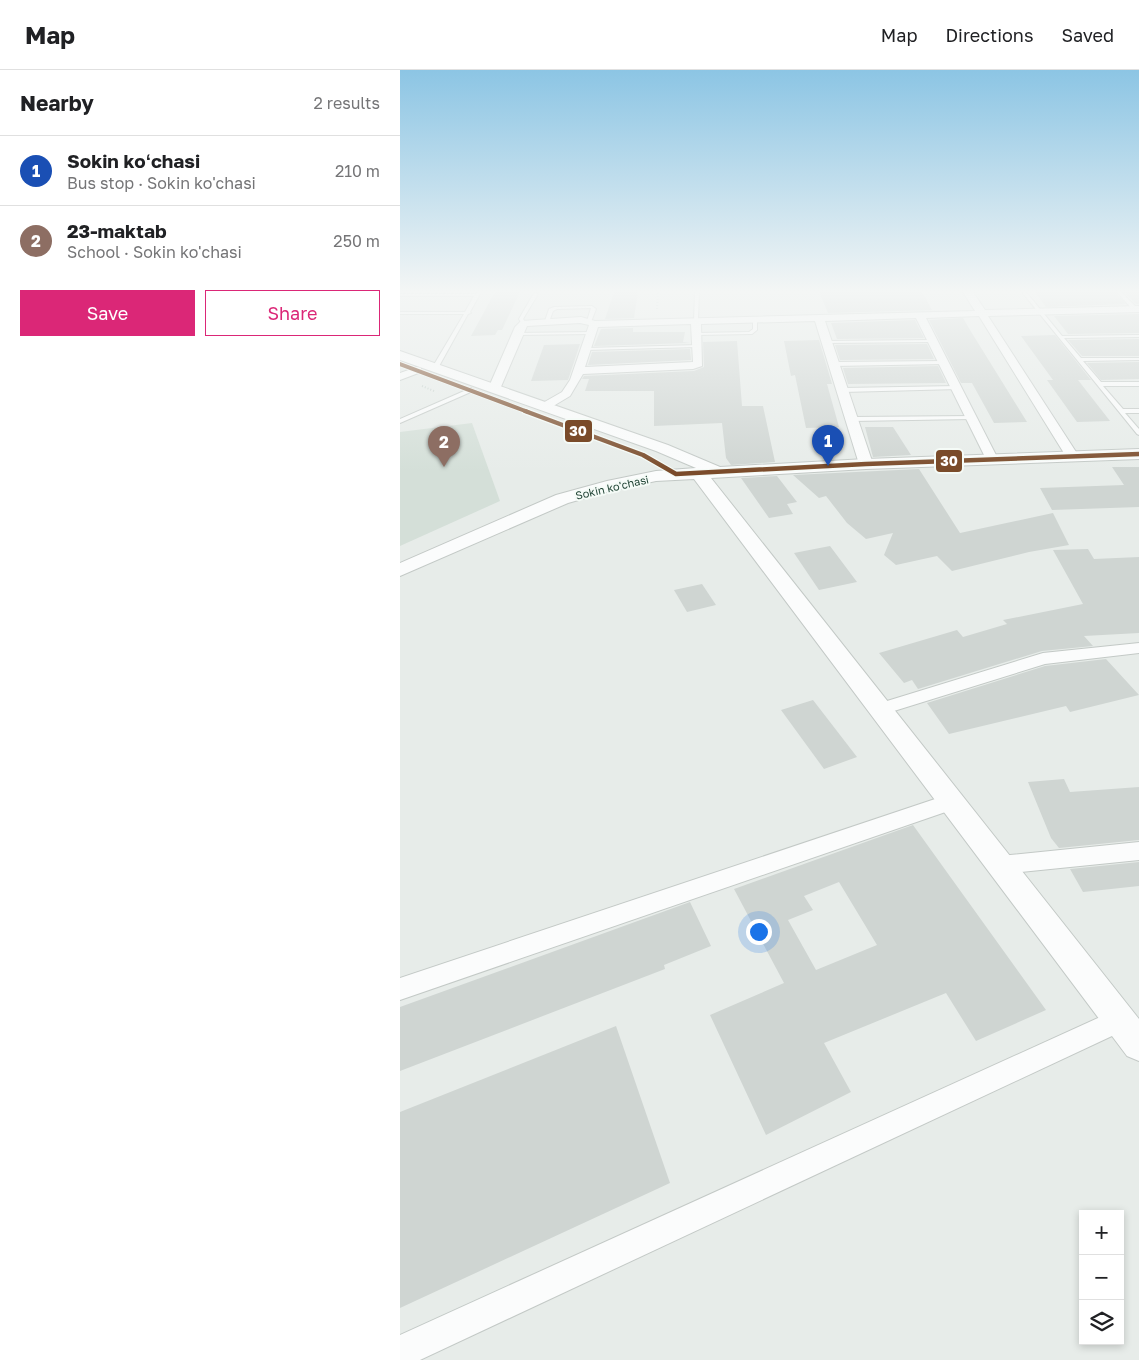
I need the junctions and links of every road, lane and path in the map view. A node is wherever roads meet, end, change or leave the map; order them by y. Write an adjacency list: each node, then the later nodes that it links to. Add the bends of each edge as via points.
1 (445, 352): 15 (lane)
2 (509, 352): 22 (street)
3 (585, 352): 16 (street)
4 (697, 352): 16 (street, via 698,364 693,366)
5 (831, 352): 14 (street)
6 (939, 352): 12 (street)
7 (1007, 352): 34 (street)
8 (1073, 352): 11 (lane)
9 (400, 355): 15 (street)
10 (1139, 358): 11 (lane)
11 (1079, 360): 19 (lane)
12 (944, 363): 14 (lane); 21 (street)
13 (400, 364): 18 (street)
14 (834, 364): 24 (street)
15 (436, 368): 22 (street)
16 (579, 371): 26 (street, via 566,394)
17 (400, 376): 18 (street)
18 (417, 377): 23 (street); 25 (path)
19 (1099, 384): 20 (lane); 27 (lane)
20 (1139, 384)
21 (957, 388): 24 (lane); 29 (street)
22 (494, 389): 26 (street)
23 (471, 390): 25 (lane); 37 (street)
24 (843, 390): 30 (street)
25 (452, 398): 31 (lane)
26 (546, 407): 37 (street, via 662,448)
27 (1121, 411): 28 (lane); 32 (lane)
28 (1139, 411)
29 (972, 417): 30 (lane); 35 (street)
30 (852, 419): 36 (street)
31 (400, 421)
32 (1139, 433)
33 (1139, 454): 34 (street, Sokin ko'chasi)
34 (1072, 455): 35 (street, Sokin ko'chasi)
35 (992, 459): 36 (street, Sokin ko'chasi)
36 (866, 464): 37 (street, Sokin ko'chasi)
37 (697, 473): 38 (street, Sokin ko'chasi, via 607,486 562,499); 40 (street)
38 (400, 570)
39 (1139, 648): 40 (street, via 1043,659)
40 (881, 709): 41 (street)
41 (953, 802): 43 (street); 44 (street)
42 (1139, 851): 43 (street)
43 (1000, 864): 45 (street)
44 (400, 989)
45 (1120, 1020): 46 (street); 47 (street)
46 (1139, 1045)
47 (400, 1352)

